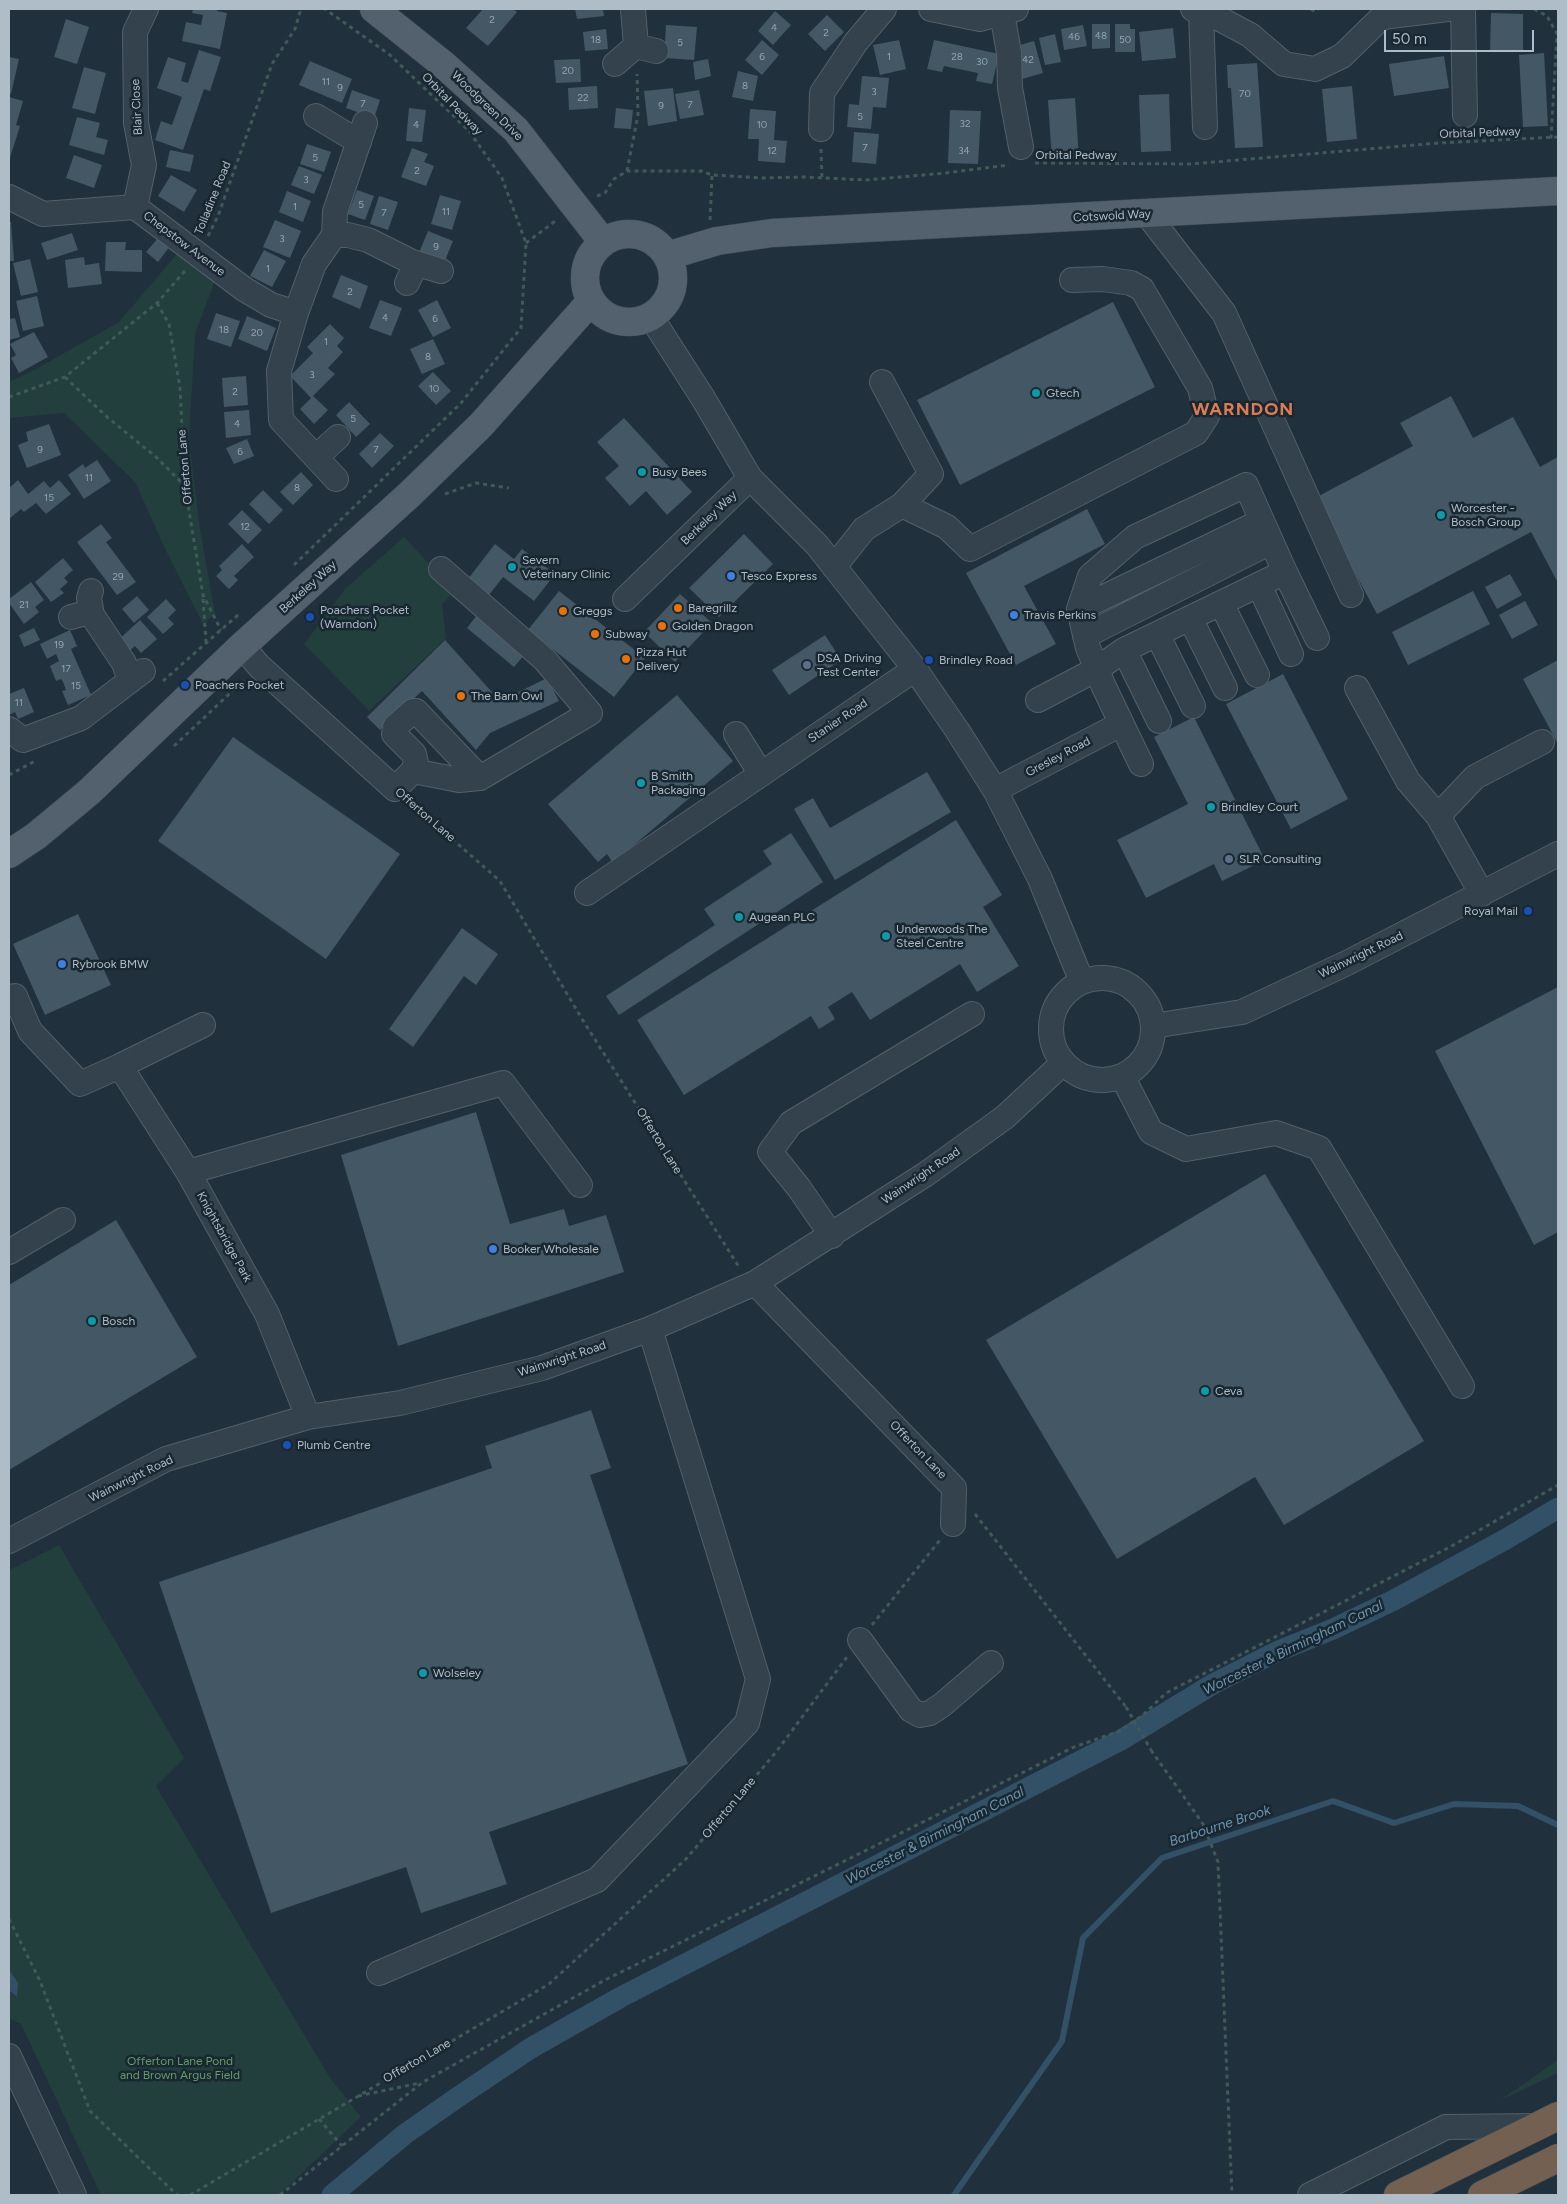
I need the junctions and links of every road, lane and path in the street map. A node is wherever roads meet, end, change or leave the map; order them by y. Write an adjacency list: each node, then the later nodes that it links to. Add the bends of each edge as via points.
1 (146, 9): 30 (street, Blair Close, via 135,32 136,123 144,166)
2 (301, 9): 35 (path, Tolladine Road, via 295,30 272,64 218,216)
3 (325, 9): 53 (path, Orbital Pedway, via 390,55 469,131 502,178 526,243 521,328 461,403)
4 (377, 9): 33 (main road, Woodgreen Drive, via 444,64 516,130)
5 (633, 9): 15 (street)
6 (884, 9): 20 (street, via 856,42 822,93)
7 (931, 9): 14 (street, via 980,19)
8 (1311, 9): 9 (path, via 1315,12)
9 (1318, 9)
10 (1448, 9): 13 (street, via 1382,17 1342,56 1315,69 1284,64 1250,35)
11 (1462, 9): 17 (street)
12 (1534, 9): 22 (path, via 1548,16 1557,34)
13 (1197, 10): 19 (street)
14 (1010, 11): 23 (street, via 1010,88)
15 (646, 48): 16 (street); 24 (path)
16 (615, 64)
17 (1465, 115)
18 (316, 116): 32 (street, via 362,132 335,212)
19 (1205, 127)
20 (821, 129): 26 (path)
21 (1558, 137): 22 (path, Orbital Pedway)
22 (1551, 139): 23 (path, Orbital Pedway, via 1439,143 1191,164)
23 (1021, 158): 26 (path, Orbital Pedway, via 946,173 866,180)
24 (627, 171): 25 (path, Orbital Pedway, via 701,171); 28 (path, via 614,179)
25 (712, 176): 26 (path, Orbital Pedway); 34 (path)
26 (822, 178)
27 (1558, 191): 31 (main road, Cotswold Way)
28 (605, 193)
29 (9, 197): 30 (street, Chepstow Avenue, via 43,214)
30 (134, 206): 35 (street, Chepstow Avenue)
31 (1147, 214): 34 (main road, Cotswold Way, via 772,233); 59 (street, via 1224,313)
32 (334, 235): 37 (street, via 348,234 368,240 412,273); 41 (street, via 314,264)
33 (603, 242): 36 (main road, via 631,234 645,237 658,244); 39 (main road, via 587,263 584,276 585,289)
34 (709, 243): 36 (main road, Cotswold Way)
35 (199, 254): 40 (path, Tolladine Road); 41 (street, Chepstow Avenue, via 244,289 272,305)
36 (667, 256): 42 (main road, via 672,269 670,296)
37 (441, 271)
38 (1072, 280): 51 (street, via 1103,279 1131,283 1142,290 1200,388 1206,416 1196,433 970,549 947,527)
39 (591, 301): 42 (main road, via 600,312 624,323); 70 (main road, Berkeley Way, via 481,425 409,495)
40 (157, 303): 43 (path, Tolladine Road); 50 (path, Offerton Lane, via 168,324 180,388)
41 (296, 313): 47 (street, via 279,371 281,420)
42 (651, 317): 48 (street)
43 (65, 377): 45 (path, Tolladine Road); 50 (path, via 156,457)
44 (882, 382): 51 (street, via 931,474)
45 (9, 398)
46 (338, 436): 47 (street)
47 (316, 457): 49 (street)
48 (750, 478): 54 (street, via 817,545); 61 (street, Berkeley Way)
49 (336, 479)
50 (185, 487): 60 (path, Offerton Lane)
51 (902, 505): 54 (street, via 864,529)
52 (1267, 532): 56 (street); 63 (street); 63 (street, via 1246,485 1135,537 1090,576); 67 (street)
53 (292, 566)
54 (834, 567): 73 (street)
55 (441, 569): 88 (street, via 545,660 590,713)
56 (1285, 572): 57 (street); 68 (street)
57 (1259, 585): 62 (street); 72 (street)
58 (92, 591): 83 (street, via 81,616 136,676 81,718 23,740)
59 (1351, 595)
60 (203, 596): 64 (path, Offerton Lane, via 221,630); 69 (path)
61 (626, 599)
62 (1221, 603): 65 (street); 74 (street)
63 (1079, 609): 67 (street)
64 (243, 611)
65 (1190, 618): 66 (street); 76 (street)
66 (1157, 634): 71 (street); 79 (street)
67 (1085, 636): 75 (street)
68 (1317, 638)
69 (206, 643)
70 (242, 646): 89 (street, Offerton Lane, via 259,666); 92 (main road, Berkeley Way, via 89,792)
71 (1124, 650): 75 (street); 80 (street)
72 (1291, 654)
73 (915, 669): 87 (street, Stanier Road); 90 (street)
74 (1257, 675)
75 (1100, 677): 78 (street); 81 (street)
76 (1225, 688)
77 (1357, 688): 91 (street, via 1408,781)
78 (1038, 700)
79 (1193, 706)
80 (1160, 721)
81 (1121, 724): 85 (street); 90 (street, Gresley Road)
82 (736, 734): 87 (street)
83 (12, 739)
84 (1542, 742): 91 (street, via 1475,777)
85 (1142, 764)
86 (414, 771): 88 (street, via 459,780); 88 (street, via 414,754 394,734 395,727 414,711); 89 (street)
87 (761, 774): 94 (street, Stanier Road)
88 (480, 778)
89 (395, 789): 109 (path, Offerton Lane, via 500,881 582,1019 739,1266)
90 (995, 790): 96 (street, via 1040,879)
91 (1438, 816): 95 (street)
92 (9, 854)
93 (1558, 854): 95 (street, Wainwright Road)
94 (587, 893)
95 (1482, 894): 100 (street, Wainwright Road, via 1242,1012)
96 (1082, 982): 100 (street, via 1098,978 1129,986 1141,996); 101 (street, via 1058,1002 1052,1017 1051,1033)
97 (9, 997): 102 (street, via 15,996 30,1031 80,1084)
98 (972, 1014): 107 (street, via 791,1123 770,1152)
99 (203, 1025): 102 (street)
100 (1153, 1026): 103 (street, via 1145,1056)
101 (1063, 1063): 103 (street, via 1090,1079); 107 (street, Wainwright Road, via 1005,1117)
102 (120, 1066): 104 (street, Knightsbridge Park)
103 (1122, 1076): 111 (street, via 1151,1132 1186,1149 1276,1133 1319,1148)
104 (188, 1172): 105 (street, via 504,1083); 112 (street, Knightsbridge Park, via 267,1314)
105 (580, 1185)
106 (62, 1220): 108 (street)
107 (832, 1236): 109 (street, Wainwright Road)
108 (9, 1252)
109 (755, 1283): 110 (street, Wainwright Road); 114 (street, Offerton Lane)
110 (650, 1329): 112 (street, Wainwright Road, via 533,1370 400,1403); 120 (street, via 758,1679 747,1723 597,1880)
111 (1462, 1386)
112 (308, 1417): 116 (street, Wainwright Road, via 166,1459)
113 (1558, 1485): 122 (path, via 1450,1546 1166,1693 1120,1731 1074,1747 605,1980)
114 (954, 1488): 115 (street, Offerton Lane); 132 (path, bridge, via 1126,1706 1151,1750 1203,1824 1218,1862)
115 (953, 1524): 117 (path, Offerton Lane)
116 (9, 1541)
117 (860, 1640): 118 (street, via 911,1710 920,1715 936,1709); 123 (path, Offerton Lane, via 776,1752 686,1859 549,1984)
118 (992, 1664)
119 (9, 1919): 129 (path, via 40,1981 90,2111)
120 (379, 1973)
121 (9, 2056): 128 (street)
122 (423, 2082): 123 (path); 126 (path)
123 (355, 2097): 124 (path, Offerton Lane)
124 (319, 2119): 126 (path); 130 (path, Offerton Lane)
125 (1548, 2121): 133 (street, via 1446,2127); 134 (highway)
126 (342, 2146): 131 (path)
127 (1558, 2158): 135 (highway)
128 (74, 2195)
129 (177, 2195)
130 (190, 2195)
131 (280, 2195)
132 (1232, 2195)
133 (1310, 2195)
134 (1398, 2195)
135 (1482, 2195)

